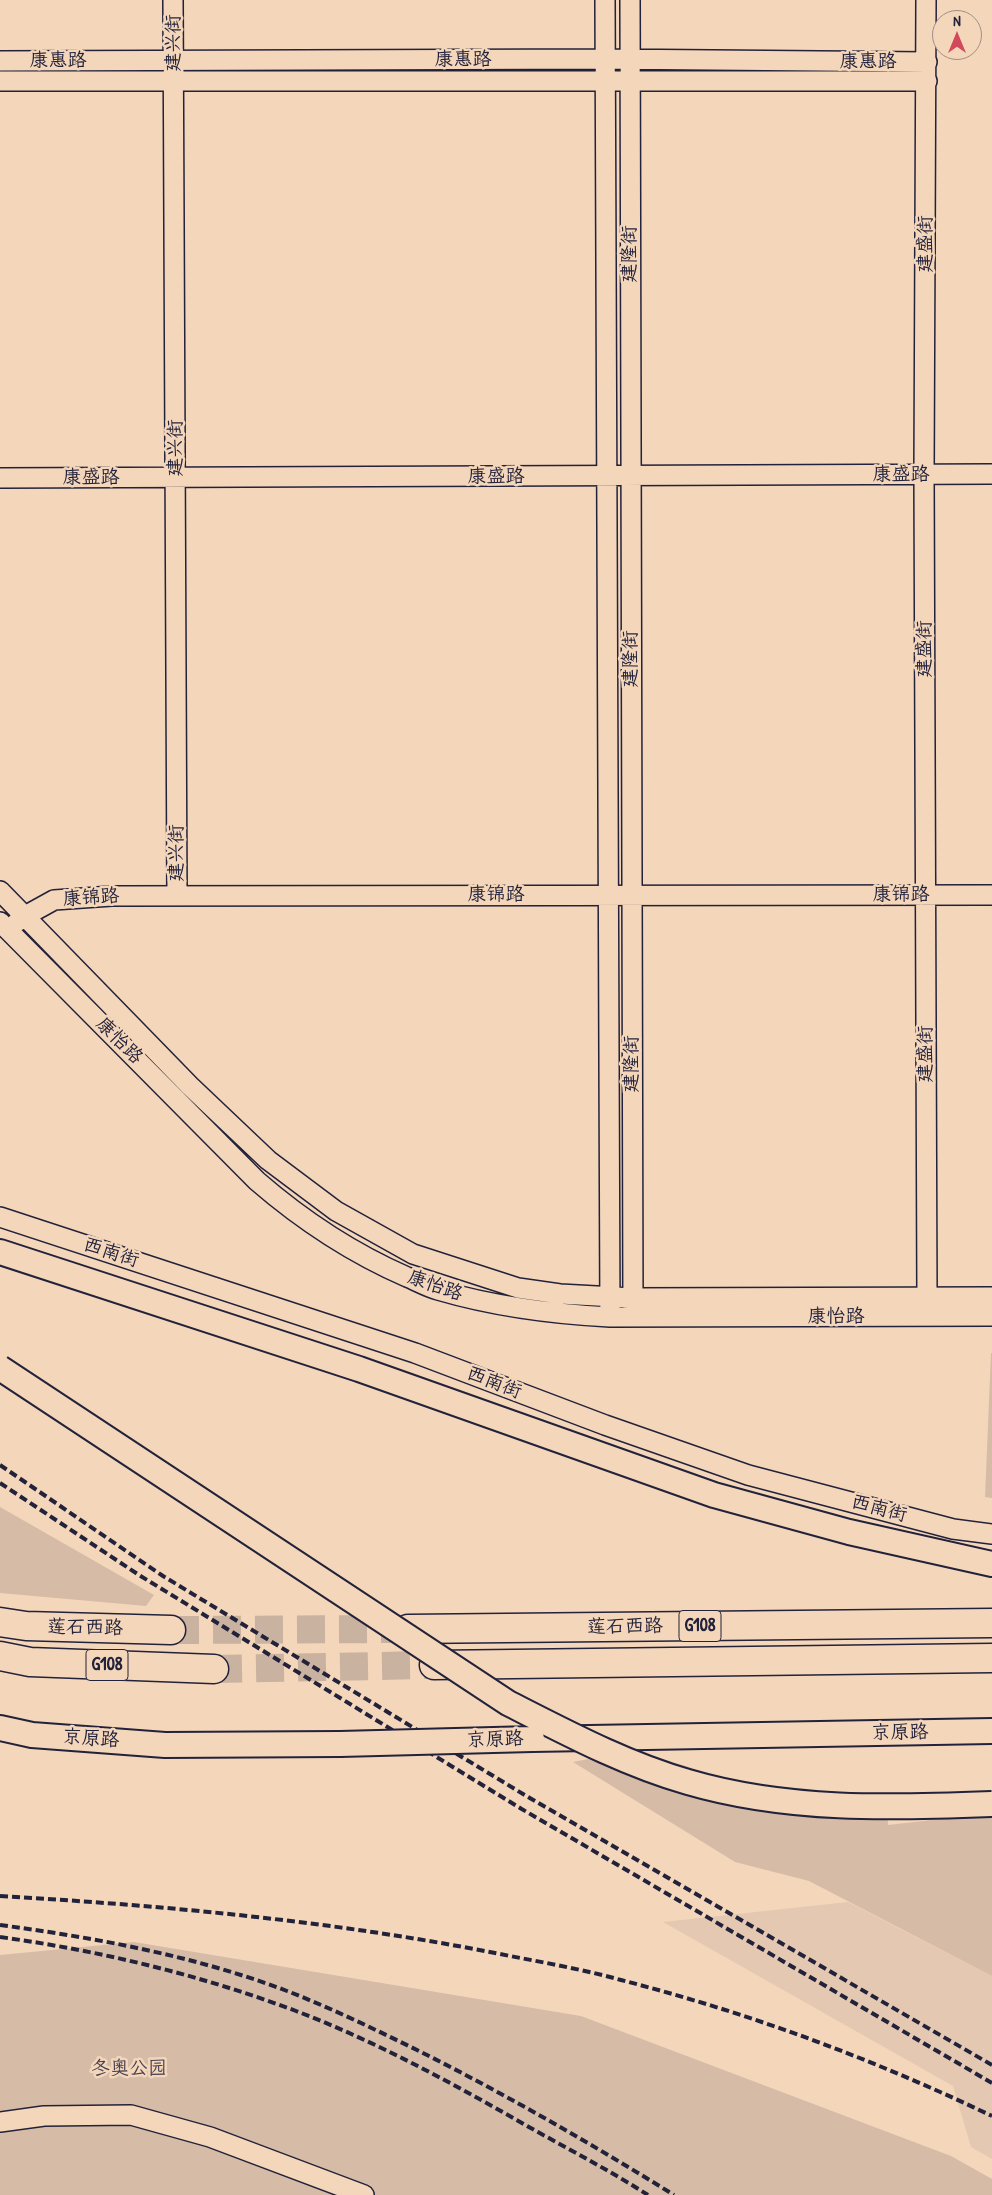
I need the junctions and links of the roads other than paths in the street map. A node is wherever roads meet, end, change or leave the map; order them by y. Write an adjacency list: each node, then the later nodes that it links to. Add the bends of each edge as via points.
1 (173, 0): 6 (street, 建兴街)
2 (605, 0): 5 (street, 建隆街)
3 (630, 0): 7 (street, 建隆街)
4 (926, 0): 9 (street, 建盛街)
5 (605, 59): 6 (street, 康惠路); 7 (street, 康惠路); 10 (street, 建隆街)
6 (174, 60): 8 (street, 康惠路); 13 (street, 建兴街)
7 (630, 60): 9 (street, 康惠路); 11 (street, 建隆街)
8 (0, 61)
9 (927, 71): 11 (street, 康惠路); 14 (street, 建盛街)
10 (604, 79): 11 (street, 康惠路); 13 (street, 康惠路); 16 (street, 建隆街)
11 (630, 79): 17 (street, 建隆街)
12 (0, 81): 13 (street, 康惠路)
13 (174, 81): 19 (street, 建兴街)
14 (924, 474): 15 (street, 康盛路); 17 (street, 康盛路); 23 (street, 建盛街)
15 (992, 474)
16 (606, 477): 17 (street, 康盛路); 19 (street, 康盛路); 21 (street, 建隆街)
17 (631, 477): 22 (street, 建隆街)
18 (0, 478): 19 (street, 康盛路)
19 (176, 478): 25 (street, 建兴街)
20 (0, 890): 26 (street, 康怡路)
21 (609, 895): 22 (street, 康锦路); 25 (street, 康锦路); 30 (street, 建隆街)
22 (632, 895): 23 (street, 康锦路); 33 (street, 建隆街)
23 (925, 895): 24 (street, 康锦路); 31 (street, 建盛街)
24 (992, 895)
25 (177, 896): 26 (street, 康锦路, via 54,900)
26 (25, 916): 27 (street, 康锦路); 30 (street, 康怡路, via 190,1086 268,1160 336,1211 413,1254 480,1277 535,1291)
27 (4, 926): 35 (street, 康怡路, via 257,1181 310,1222 371,1261 436,1290 550,1314)
28 (0, 1217): 38 (street, 西南街, via 415,1353 604,1425 748,1475 952,1529)
29 (0, 1252): 39 (main road, via 360,1369 714,1495 849,1532)
30 (610, 1297): 33 (street, 康怡路); 35 (street, 建隆街)
31 (927, 1297): 32 (street, 康怡路); 33 (street, 康怡路)
32 (992, 1297)
33 (633, 1298): 36 (street, 建隆街)
34 (992, 1316): 36 (street, 康怡路)
35 (610, 1317): 36 (street, 康怡路)
36 (633, 1317)
37 (0, 1368): 50 (main road, bridge, via 508,1704 598,1748 688,1782 750,1797 815,1805)
38 (992, 1534)
39 (992, 1564)
40 (0, 1622): 43 (highway, 莲石西路 / G108, via 26,1626)
41 (992, 1623): 42 (highway, 莲石西路 / G108)
42 (408, 1629)
43 (171, 1630)
44 (0, 1656): 47 (highway, 莲石西路 / G108, via 30,1662)
45 (992, 1658): 46 (highway, 莲石西路 / G108)
46 (430, 1665)
47 (214, 1669)
48 (0, 1728): 49 (main road, 京原路, bridge, via 32,1735 165,1745)
49 (992, 1732)
50 (992, 1804)
51 (0, 2122): 52 (street, via 44,2116 131,2115 210,2137)
52 (364, 2195)

